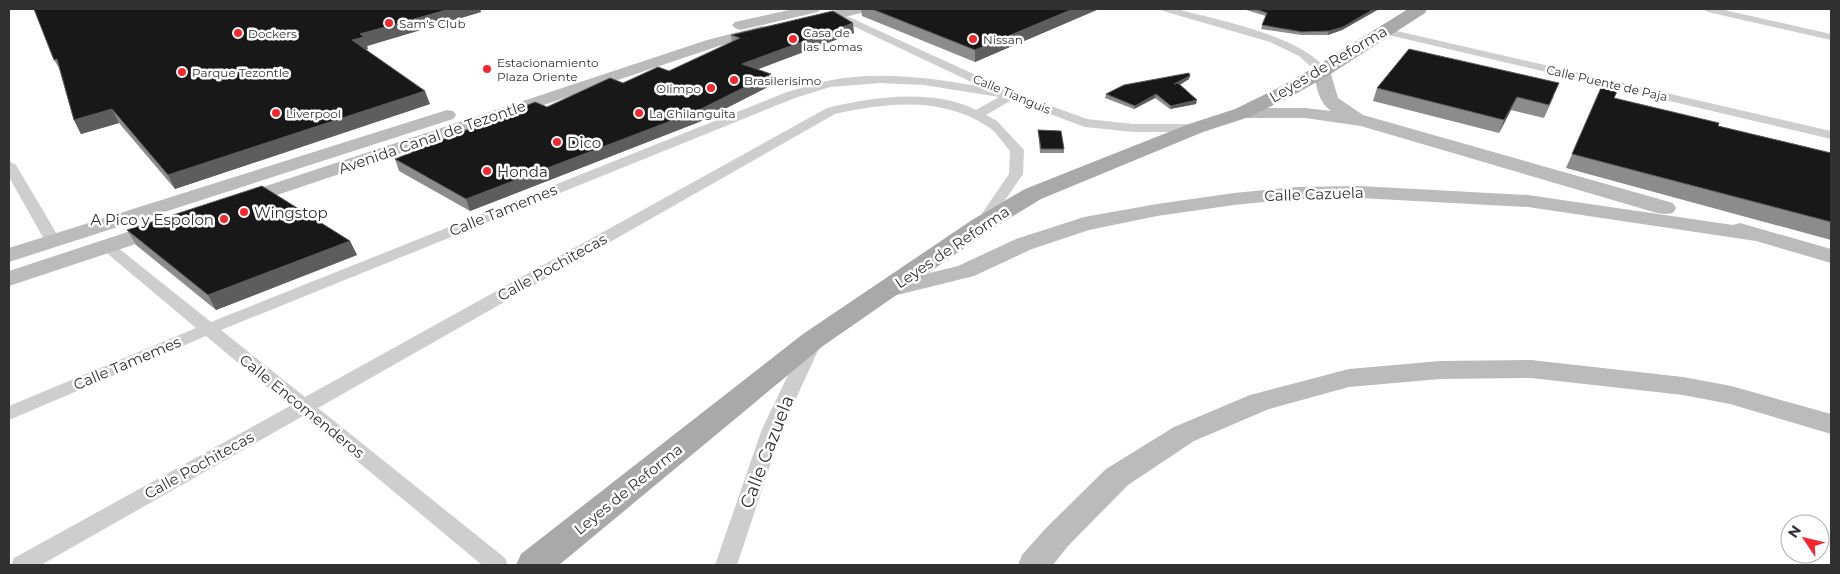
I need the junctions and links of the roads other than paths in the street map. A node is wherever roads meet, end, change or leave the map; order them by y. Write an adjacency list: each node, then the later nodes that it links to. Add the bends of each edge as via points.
1 (813, 9): 21 (main road, Avenida Canal de Tezontle, via 706,32)
2 (860, 9): 6 (main road, Avenida Canal de Tezontle)
3 (1166, 9): 9 (street, via 1274,40 1304,54)
4 (1419, 9): 7 (main road, Leyes de Reforma)
5 (1708, 9): 8 (street)
6 (838, 15): 10 (street, Calle Tianguis); 17 (main road, Avenida Canal de Tezontle, via 713,42)
7 (1384, 31): 9 (main road, Leyes de Reforma); 15 (street, Calle Puente de Paja)
8 (1831, 37)
9 (1322, 71): 11 (main road, Leyes de Reforma); 13 (main road, Calle Cazuela, via 1330,101 1337,109)
10 (1011, 96): 12 (street); 14 (street, Calle Tianguis, via 1086,122 1133,128); 27 (street, Calle Tamemes, via 936,81 881,79 835,83 791,95)
11 (1242, 113): 13 (main road, Calle Cazuela, via 1305,113); 14 (main road, Leyes de Reforma)
12 (977, 116): 19 (street, Calle Pochitecas, via 993,124 1017,150 1016,174); 29 (street, Calle Pochitecas, via 961,107 924,101 874,102 830,111)
13 (1363, 122): 20 (main road, Calle Cazuela)
14 (1196, 128): 19 (main road, Leyes de Reforma, via 1033,194)
15 (1831, 135)
16 (9, 165): 21 (street)
17 (228, 205)
18 (181, 221): 22 (main road)
19 (981, 225): 26 (main road, Leyes de Reforma)
20 (1755, 235): 24 (main road, Calle Cazuela); 26 (main road, Calle Cazuela, via 1528,201 1415,194 1296,193 1157,210 1084,224 1024,244 966,271)
21 (53, 241): 23 (main road, Avenida Canal de Tezontle)
22 (107, 246): 25 (main road); 27 (street, Calle Encomenderos)
23 (9, 255)
24 (1831, 256)
25 (9, 278)
26 (885, 291): 28 (main road, Leyes de Reforma)
27 (208, 328): 29 (street, Calle Encomenderos); 30 (street, Calle Tamemes)
28 (814, 340): 34 (main road, Leyes de Reforma); 35 (street, Calle Cazuela, via 772,429)
29 (303, 406): 32 (street, Calle Pochitecas); 33 (street, Calle Encomenderos)
30 (9, 413)
31 (1831, 424): 36 (main road, via 1731,395 1683,386 1540,370 1440,370 1349,378 1260,402 1184,434 1117,477 1057,536)
32 (22, 565)
33 (497, 565)
34 (534, 565)
35 (726, 565)
36 (1034, 565)

